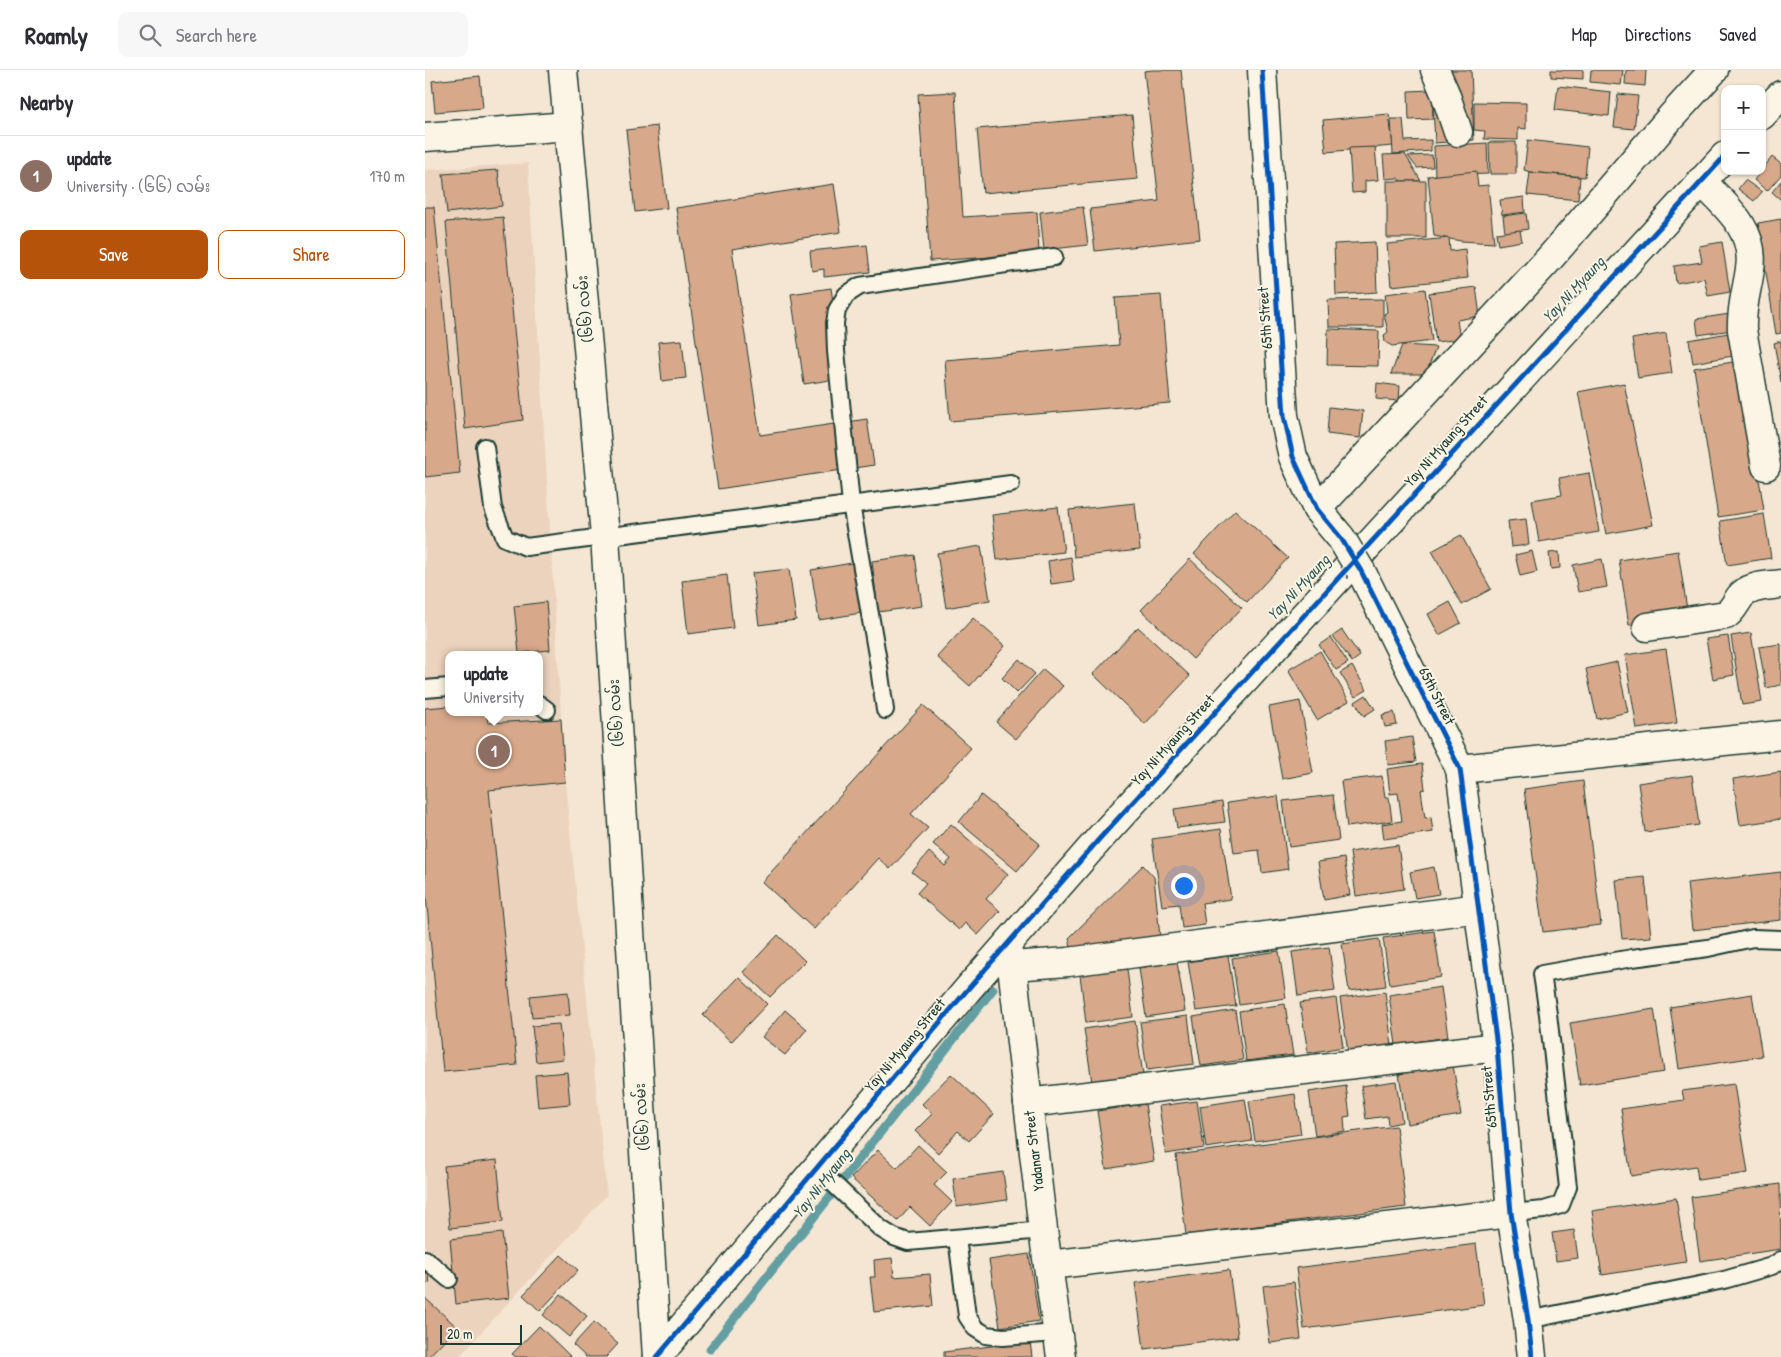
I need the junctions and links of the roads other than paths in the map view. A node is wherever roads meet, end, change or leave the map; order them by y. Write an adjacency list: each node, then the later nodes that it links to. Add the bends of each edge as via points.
1 (563, 70): 7 (street, (၆၆) လမ်း)
2 (1262, 70): 17 (street, 65th Street, via 1284,416 1293,457)
3 (1435, 70): 8 (street)
4 (1714, 70): 17 (street, via 1551,258)
5 (1781, 95): 6 (street)
6 (1766, 111)
7 (569, 126): 9 (street); 18 (street, (၆၆) လမ်း)
8 (1458, 132)
9 (425, 138)
10 (1721, 160): 11 (street, Yay Ni Myaung Street)
11 (1701, 181): 14 (street, via 1733,213 1745,231 1749,245 1751,267 1741,312 1742,330); 28 (street, Yay Ni Myaung Street, via 1101,837)
12 (1054, 257): 16 (lane, via 861,286 845,295 837,310 835,333)
13 (485, 447): 18 (lane, via 493,508 505,538 527,547)
14 (1766, 466)
15 (1011, 484): 16 (lane)
16 (851, 504): 18 (lane); 23 (lane)
17 (1317, 509): 25 (street, 65th Street, bridge, via 1361,570)
18 (605, 536): 41 (street, (၆၆) လမ်း)
19 (1781, 584): 20 (street, via 1750,589 1726,616)
20 (1647, 627)
21 (445, 687): 22 (lane)
22 (425, 689)
23 (885, 710)
24 (1781, 735): 25 (street)
25 (1460, 769): 26 (street, 65th Street)
26 (1479, 908): 28 (street, via 1068,962); 29 (street, 65th Street)
27 (1781, 939): 32 (lane, via 1753,938 1542,974 1568,1187 1561,1205 1544,1210)
28 (1008, 956): 30 (street, Yadanar Street); 31 (street, Yay Ni Myaung Street)
29 (1497, 1047): 30 (street); 32 (street, 65th Street)
30 (1028, 1103): 33 (street, Yadanar Street)
31 (817, 1168): 34 (lane, via 881,1229 894,1237 908,1242); 41 (street, Yay Ni Myaung Street)
32 (1511, 1212): 37 (street); 39 (street, 65th Street)
33 (1043, 1230): 34 (lane); 37 (street, Yadanar Street)
34 (957, 1238): 40 (lane, via 967,1316 975,1328 986,1336)
35 (425, 1259): 38 (lane)
36 (1781, 1260): 39 (lane, via 1772,1266 1724,1280)
37 (1048, 1265): 40 (street, Yadanar Street)
38 (449, 1279)
39 (1528, 1320): 42 (street, 65th Street)
40 (1059, 1345)
41 (657, 1357)
42 (1532, 1357)

